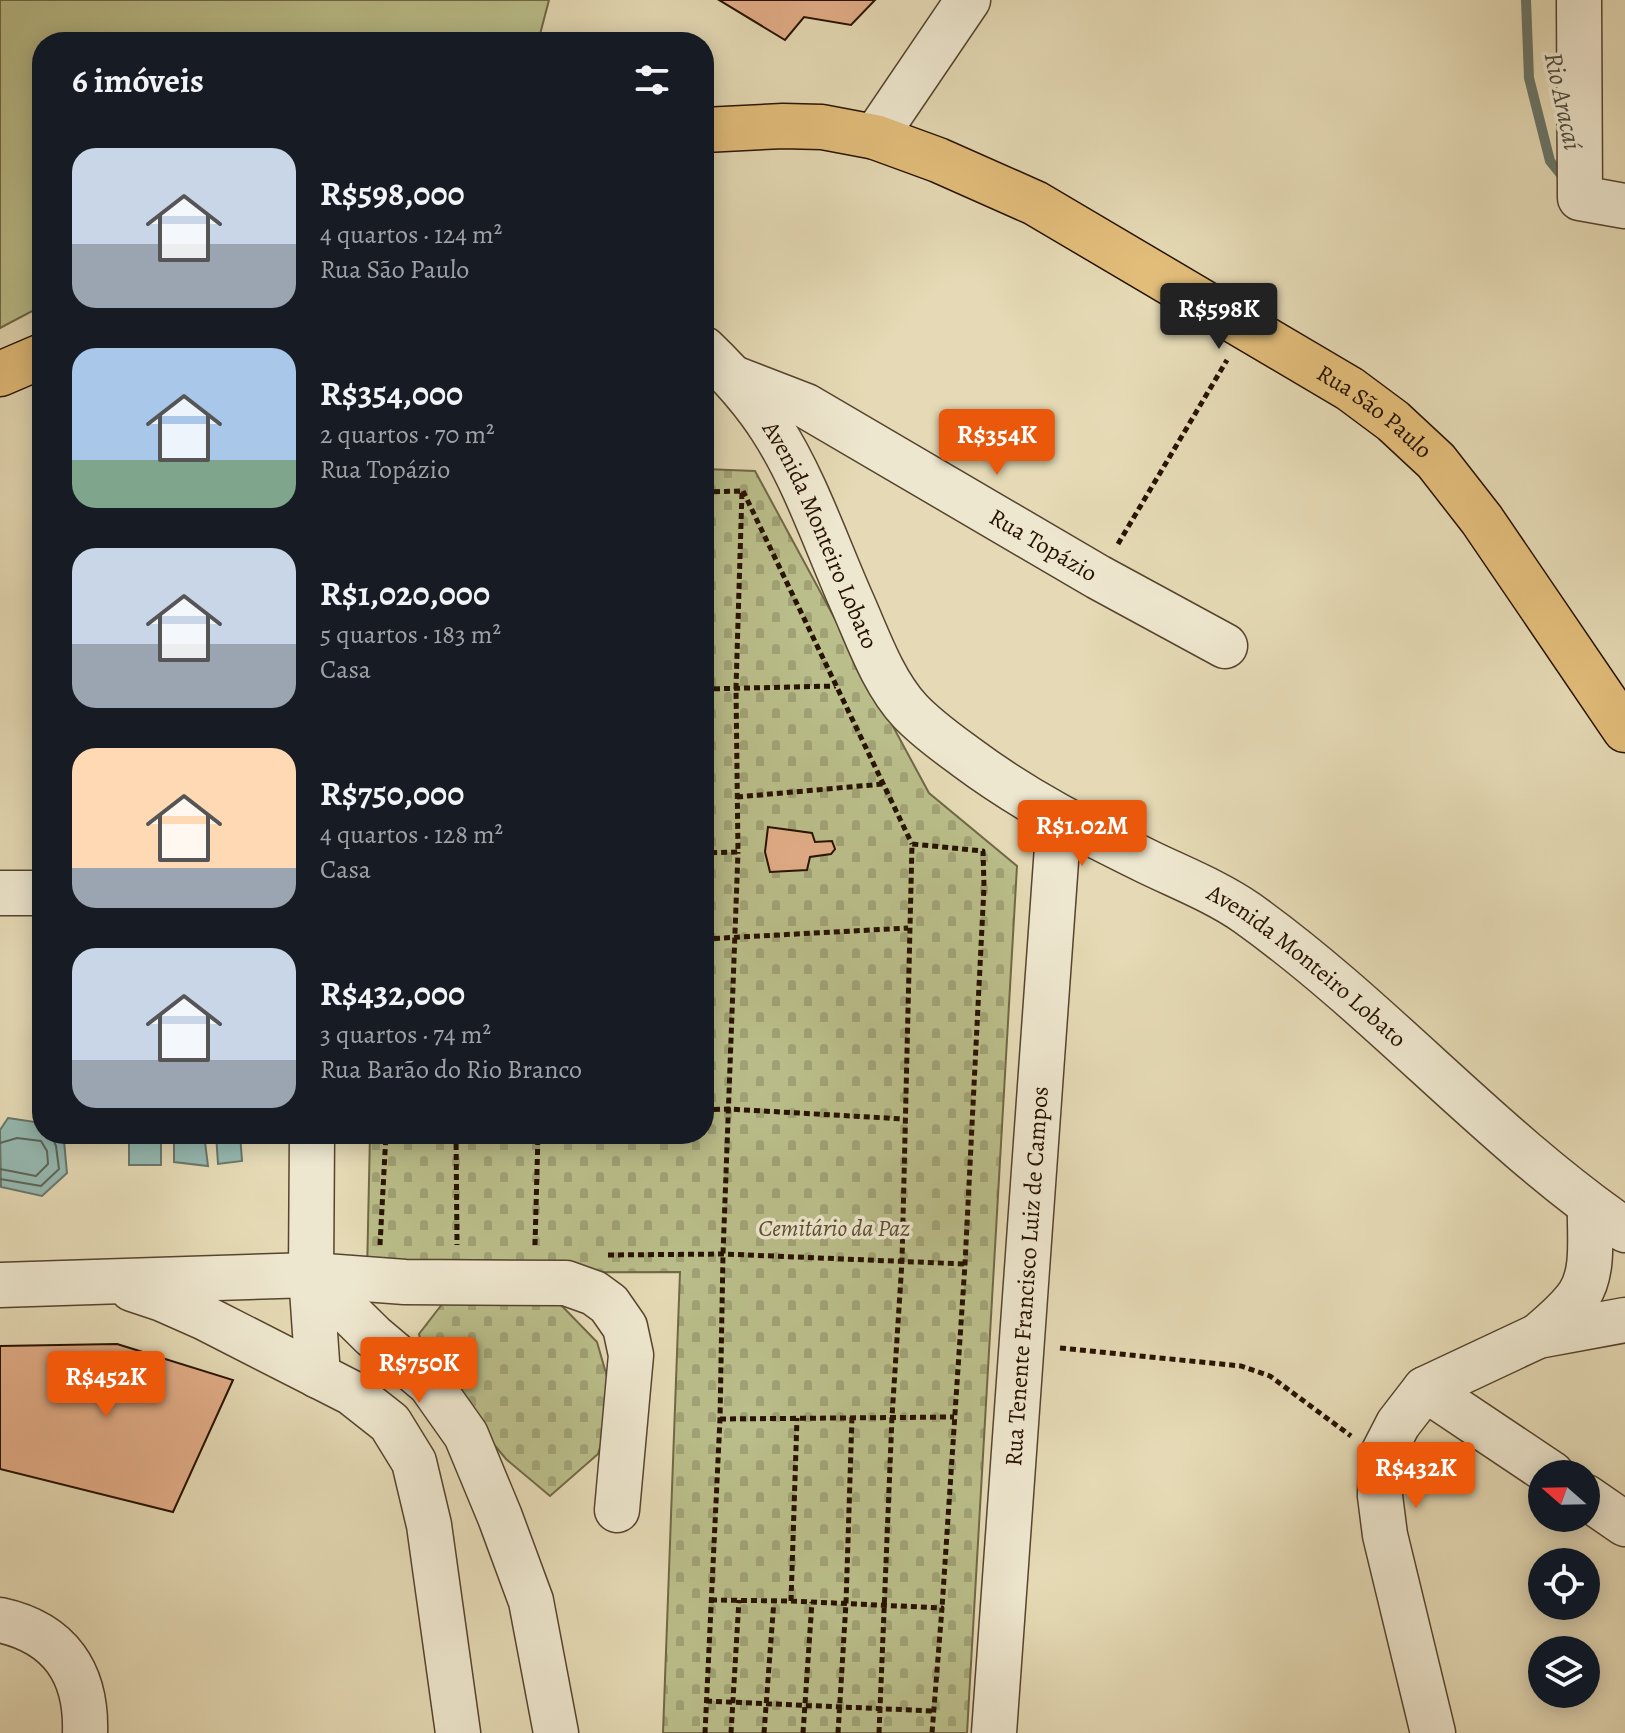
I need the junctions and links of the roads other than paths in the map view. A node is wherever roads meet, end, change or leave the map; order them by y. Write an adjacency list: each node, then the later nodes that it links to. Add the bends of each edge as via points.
1 (968, 0): 4 (street)
2 (1579, 0): 5 (street, via 1580,198)
3 (714, 129): 4 (main road, Rua São Paulo, via 822,127)
4 (875, 137): 11 (main road, Rua São Paulo, via 1035,203 1350,389 1393,421 1436,461 1482,520)
5 (1625, 206)
6 (714, 358): 9 (street, Avenida Monteiro Lobato)
7 (32, 360): 8 (main road)
8 (0, 374)
9 (736, 379): 10 (street, Rua Topázio, via 806,406); 12 (street, Avenida Monteiro Lobato, via 773,430 898,697 941,739)
10 (1225, 646)
11 (1625, 730)
12 (1059, 819): 16 (street, Avenida Monteiro Lobato, via 1243,910); 32 (street, Rua Tenente Francisco Luiz de Campos)
13 (0, 893): 14 (street)
14 (32, 893)
15 (312, 1144): 17 (street)
16 (1608, 1218): 21 (street, via 1578,1298)
17 (311, 1275): 18 (street); 22 (street); 26 (street, via 405,1282 566,1283 609,1304 625,1327 631,1355); 31 (street, via 430,1384 466,1435 531,1601)
18 (114, 1283): 19 (street); 22 (street, via 205,1318)
19 (0, 1285)
20 (1625, 1320): 21 (street)
21 (1538, 1336): 23 (street)
22 (318, 1376): 30 (street, via 352,1393 390,1423 414,1462 429,1525)
23 (1425, 1389): 24 (street); 33 (street, via 1381,1457 1380,1496)
24 (1531, 1460)
25 (1600, 1507): 27 (street)
26 (617, 1510)
27 (1625, 1524)
28 (0, 1620): 29 (street, via 46,1637 71,1663 86,1708)
29 (85, 1733)
30 (458, 1733)
31 (556, 1733)
32 (994, 1733)
33 (1433, 1733)

